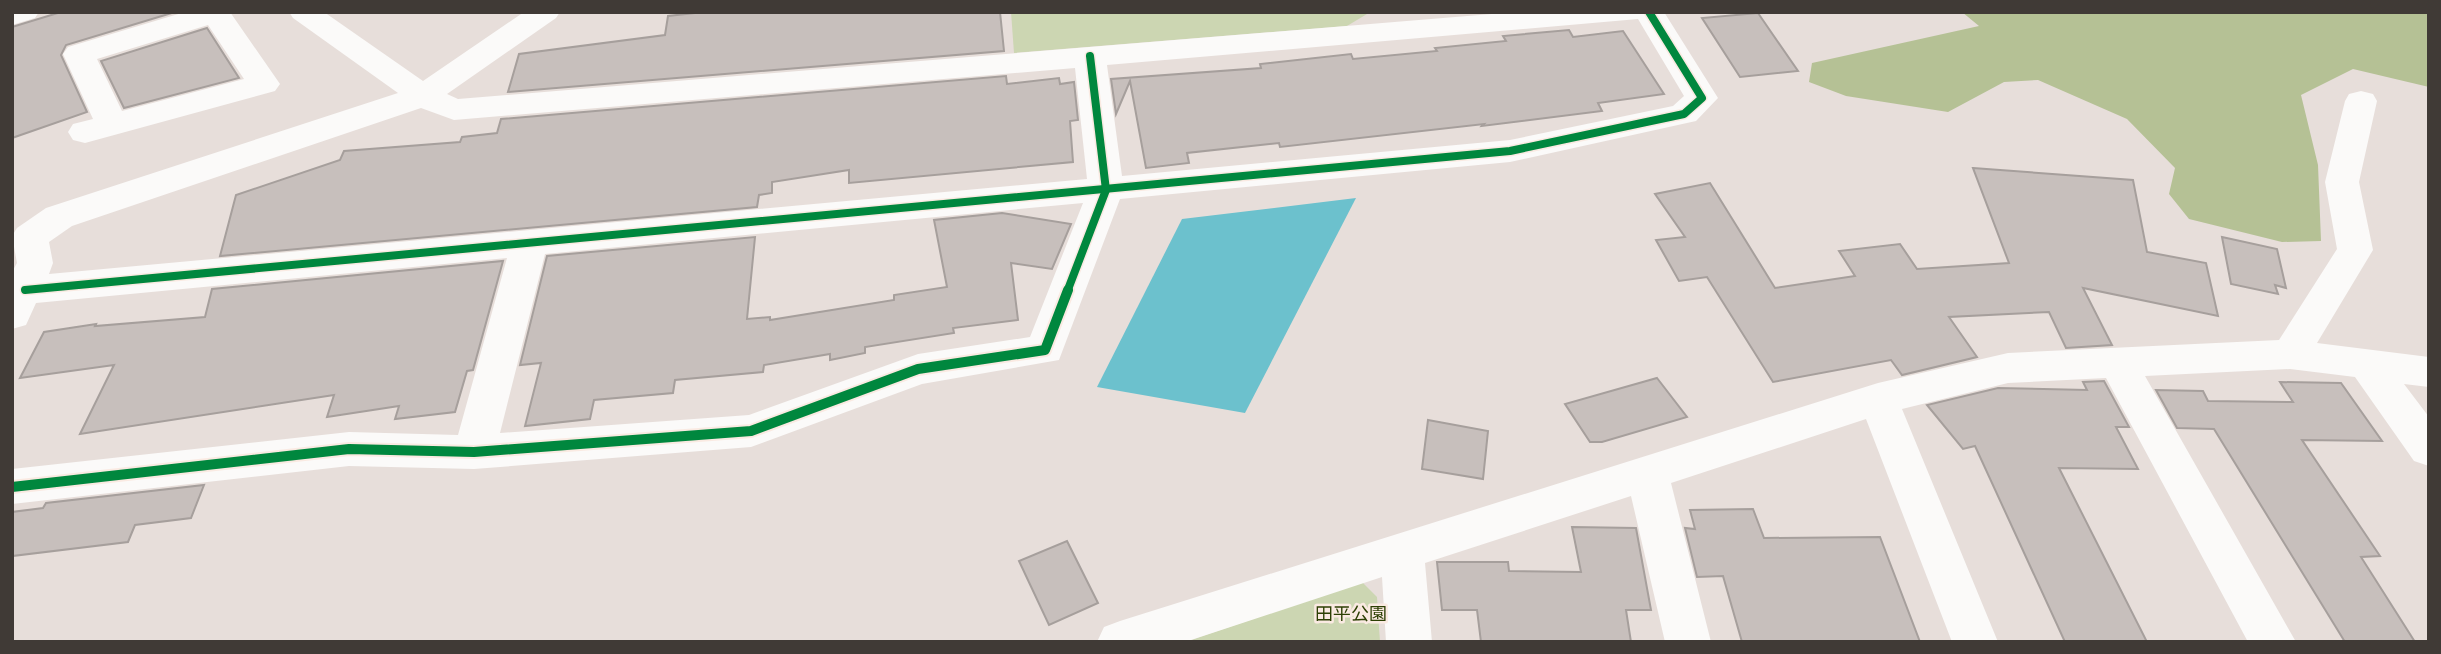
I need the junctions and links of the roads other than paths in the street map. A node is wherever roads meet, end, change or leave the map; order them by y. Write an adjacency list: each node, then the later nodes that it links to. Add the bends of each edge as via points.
1 (24, 12): 7 (street)
2 (304, 12): 10 (street)
3 (545, 12): 10 (street)
4 (1630, 12): 8 (street)
5 (1649, 12): 12 (street, via 1702,98 1684,114 1510,151)
6 (215, 13): 6 (street, via 264,84 99,129 79,54)
7 (12, 16)
8 (1387, 21): 9 (street)
9 (1090, 57): 10 (street, via 477,109 454,110); 12 (street)
10 (423, 96): 14 (street, via 59,217 30,237 35,263)
11 (2361, 101): 15 (street, via 2343,182 2355,250)
12 (1106, 190): 13 (street); 21 (street, via 1045,350 918,369 751,431)
13 (530, 242): 14 (street); 21 (street)
14 (19, 303)
15 (2290, 354): 16 (street); 17 (street)
16 (2117, 362): 19 (street, via 2008,368); 29 (street)
17 (2367, 364): 18 (street); 20 (street)
18 (2429, 372)
19 (1878, 399): 22 (street); 28 (street)
20 (2429, 449)
21 (474, 452): 23 (street, via 349,449)
22 (1647, 473): 24 (street); 27 (street)
23 (12, 487)
24 (1402, 551): 25 (street); 26 (street)
25 (1120, 642)
26 (1409, 642)
27 (1688, 642)
28 (1975, 642)
29 (2273, 642)

